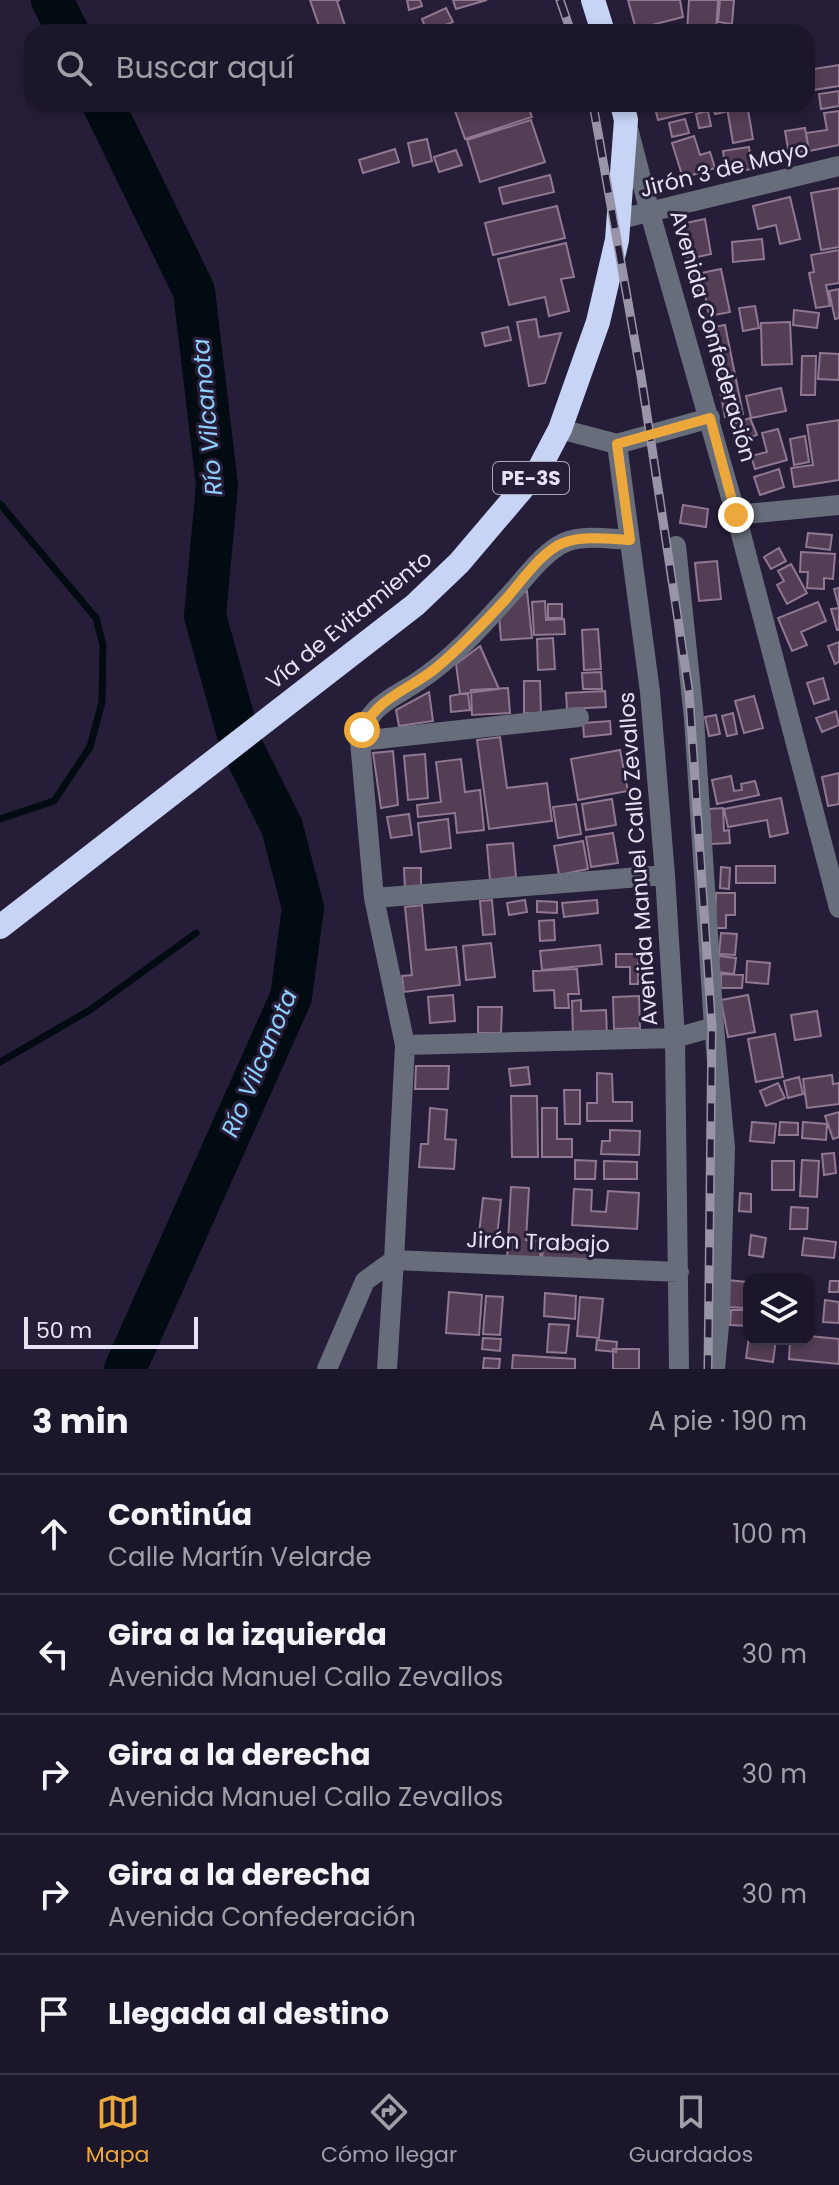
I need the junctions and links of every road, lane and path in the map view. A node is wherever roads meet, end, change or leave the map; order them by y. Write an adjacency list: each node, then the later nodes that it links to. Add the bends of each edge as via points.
1 (593, 0): 2 (highway)
2 (600, 24)
3 (624, 112): 5 (street, Avenida Confederación); 6 (highway, Vía de Evitamiento / PE-3S)
4 (839, 166): 5 (street, Jirón 3 de Mayo)
5 (650, 213): 6 (street, Jirón 3 de Mayo); 7 (street, Avenida Confederación)
6 (620, 219): 8 (highway, Vía de Evitamiento / PE-3S, via 598,322)
7 (710, 418): 9 (street); 11 (street, Avenida Confederación)
8 (560, 429): 9 (street); 20 (highway, Vía de Evitamiento / PE-3S, via 539,469 459,563 415,605)
9 (617, 444): 12 (street, Avenida Manuel Callo Zevallos)
10 (839, 505): 11 (street)
11 (736, 515): 16 (street, Avenida Confederación)
12 (630, 540): 15 (street, via 587,538 560,544 456,651 372,712); 17 (street, Avenida Manuel Callo Zevallos, via 650,692)
13 (676, 546): 21 (street, via 694,719)
14 (579, 717): 15 (street)
15 (360, 741): 18 (street)
16 (832, 856): 19 (street, Avenida Confederación)
17 (665, 875): 18 (street); 22 (street, Avenida Manuel Callo Zevallos)
18 (374, 898): 23 (street)
19 (839, 908)
20 (0, 927)
21 (714, 1027): 22 (street); 29 (street, via 725,1148)
22 (675, 1038): 23 (street); 25 (street, Avenida Manuel Callo Zevallos)
23 (405, 1045): 24 (street)
24 (394, 1260): 25 (street, Jirón Trabajo); 26 (street, via 365,1281); 27 (street)
25 (679, 1272): 28 (street, Avenida Manuel Callo Zevallos)
26 (327, 1369)
27 (387, 1369)
28 (679, 1369)
29 (715, 1369)

